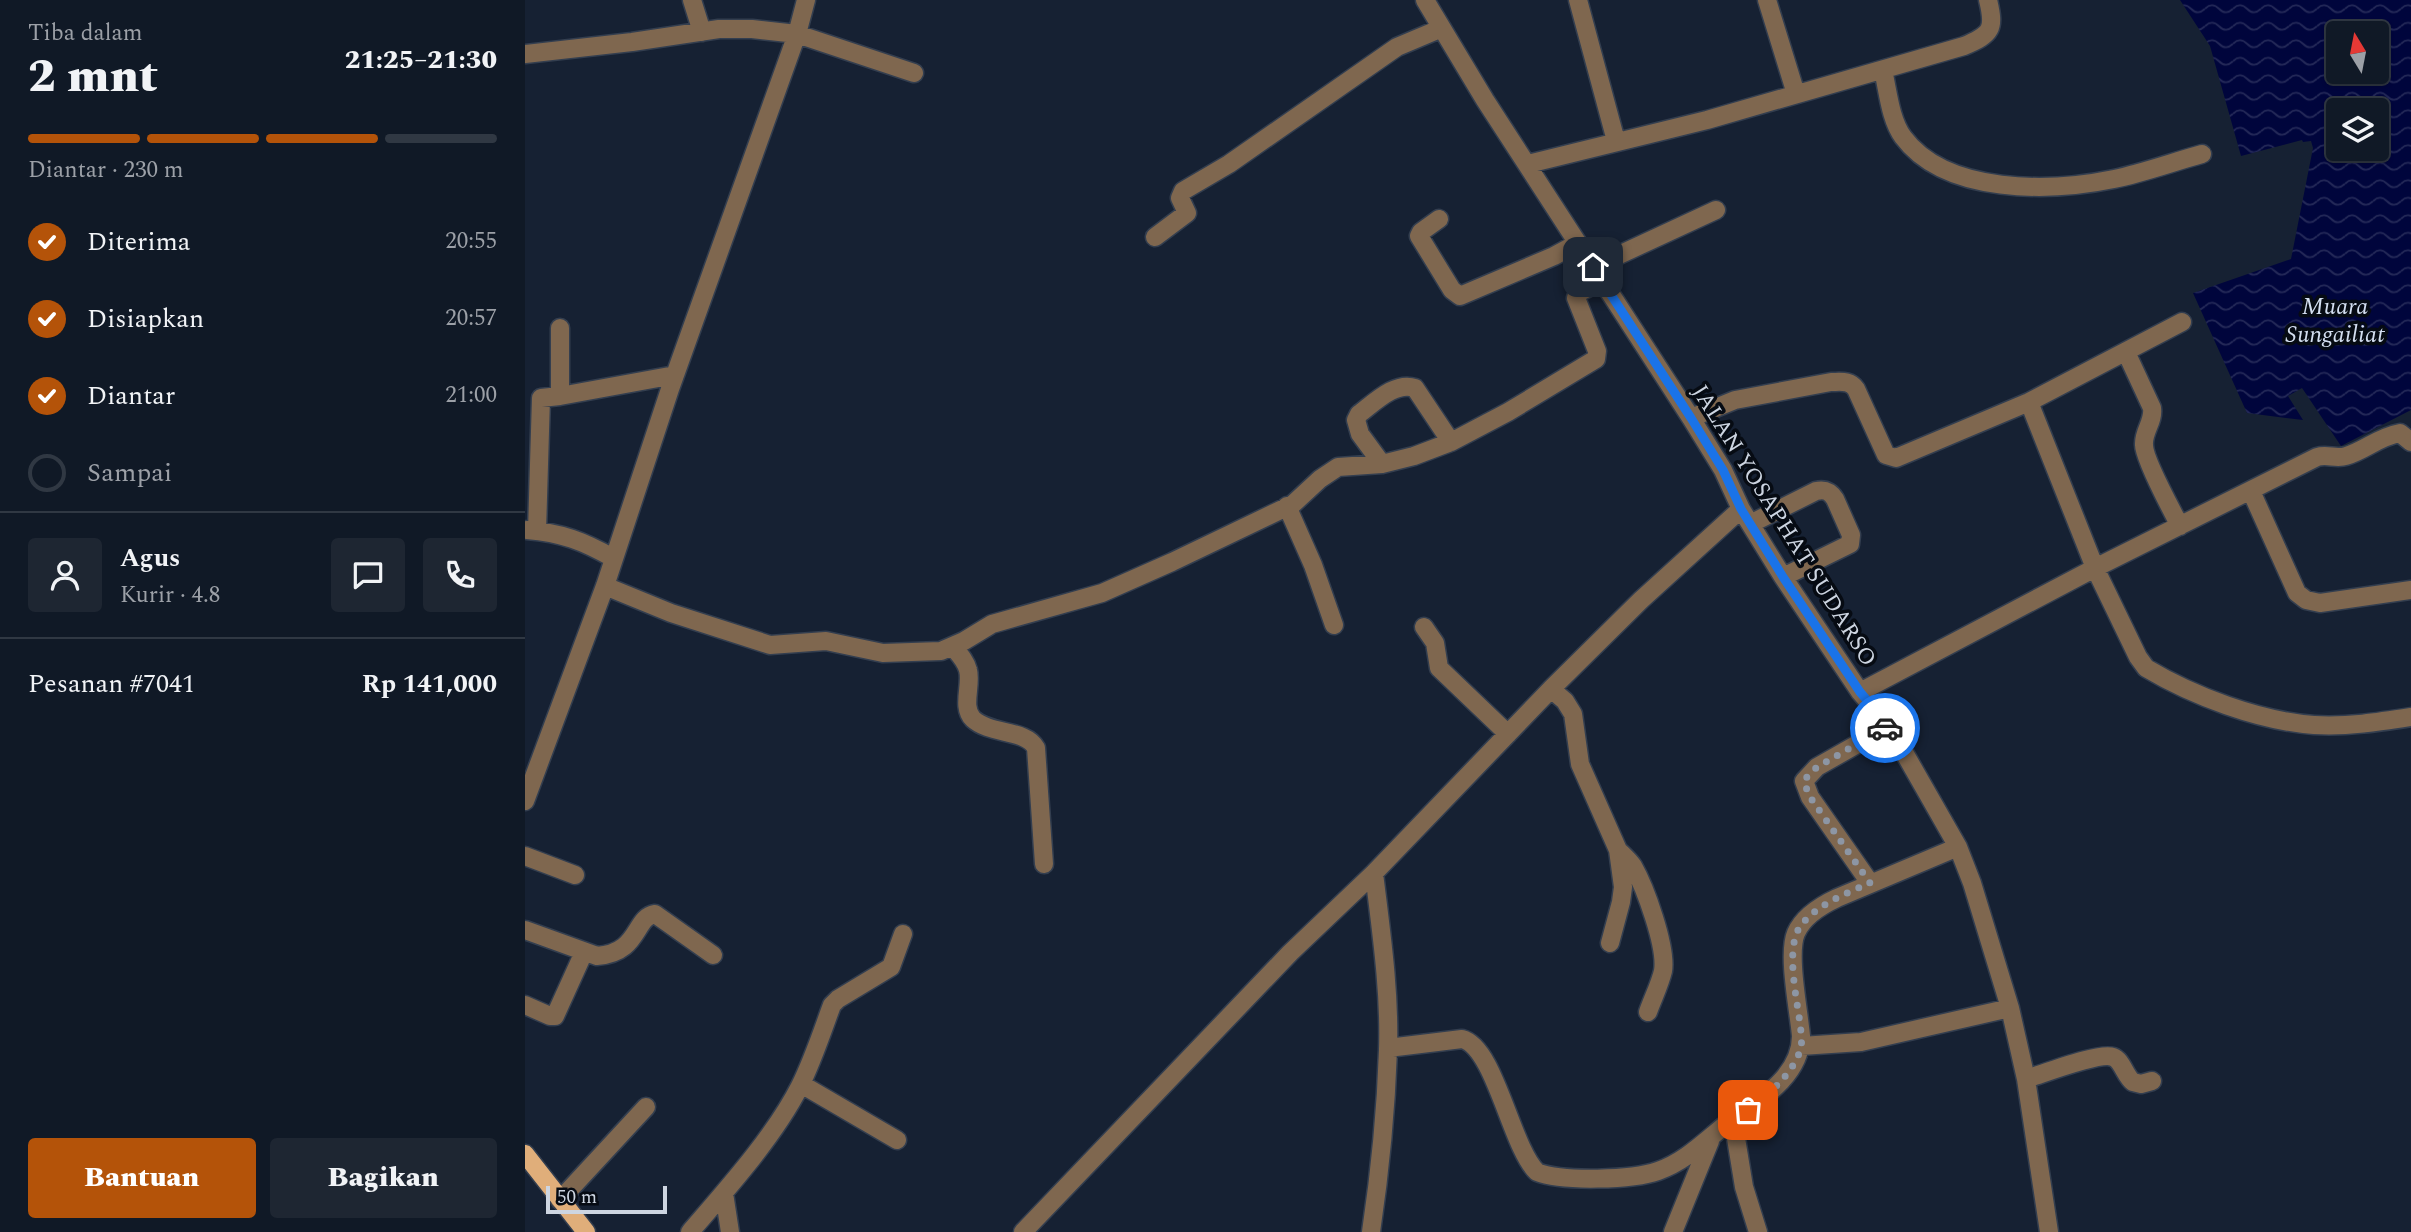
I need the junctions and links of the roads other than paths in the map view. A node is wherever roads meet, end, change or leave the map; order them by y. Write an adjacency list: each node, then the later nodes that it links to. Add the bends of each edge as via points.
1 (692, 0): 7 (street)
2 (806, 0): 9 (street)
3 (1425, 0): 8 (street, JALAN YOSAPHAT SUDARSO)
4 (1578, 0): 14 (street)
5 (1767, 0): 13 (street)
6 (1988, 0): 11 (street, via 1993,24 1982,38)
7 (702, 32): 9 (street, via 734,28); 10 (street)
8 (1429, 33): 16 (street, JALAN YOSAPHAT SUDARSO, via 1485,100); 19 (street, via 1397,47 1229,164 1182,191 1180,198 1187,213)
9 (797, 34): 12 (street); 25 (street)
10 (525, 54)
11 (1883, 70): 13 (street); 15 (street, via 1903,137 1935,164 1963,177 2000,186 2071,185 2114,179)
12 (914, 73)
13 (1796, 94): 14 (street)
14 (1616, 141): 16 (street)
15 (2202, 154)
16 (1528, 164): 20 (street, JALAN YOSAPHAT SUDARSO)
17 (1716, 210): 21 (street)
18 (1440, 219): 20 (street, via 1419,236 1460,296)
19 (1155, 237)
20 (1566, 249): 21 (street, JALAN YOSAPHAT SUDARSO)
21 (1597, 274): 29 (street, JALAN YOSAPHAT SUDARSO); 30 (street, via 1576,298 1597,359)
22 (2182, 322): 24 (street)
23 (560, 328): 26 (street)
24 (2126, 352): 27 (street); 36 (street, via 2152,408 2145,454)
25 (670, 388): 26 (street); 38 (street)
26 (560, 396): 28 (street)
27 (2029, 402): 29 (street, via 1893,458 1886,455 1853,385 1845,382 1735,400); 39 (street)
28 (537, 403): 37 (street)
29 (1691, 418): 35 (street, JALAN YOSAPHAT SUDARSO)
30 (1451, 442): 32 (street); 32 (street, via 1415,388 1398,388 1356,420)
31 (2411, 442): 33 (street, via 2400,433 2384,436 2346,456 2317,457)
32 (1382, 464): 34 (street, via 1338,467)
33 (2252, 491): 36 (street); 42 (street, via 2297,593 2306,600 2320,603)
34 (1287, 506): 43 (street); 45 (street, via 1102,593 992,624)
35 (1746, 516): 40 (street, JALAN YOSAPHAT SUDARSO); 40 (street, via 1815,491 1832,494 1851,535 1850,544); 46 (street, via 1641,600)
36 (2180, 526): 39 (street)
37 (531, 530): 38 (street, via 561,534)
38 (613, 558): 41 (street)
39 (2095, 568): 47 (street); 48 (street, via 2138,657 2157,674 2228,706 2313,725)
40 (1783, 577): 47 (street, JALAN YOSAPHAT SUDARSO)
41 (605, 586): 45 (street, via 770,645 826,641 883,653); 51 (street)
42 (2411, 590)
43 (1334, 625)
44 (1424, 627): 50 (street, via 1435,643 1439,668)
45 (953, 647): 55 (street, via 968,670 970,715 982,725 1030,740 1036,748)
46 (1551, 689): 50 (street); 53 (street, via 1573,714 1580,764)
47 (1860, 692): 49 (street, JALAN YOSAPHAT SUDARSO)
48 (2411, 718)
49 (1889, 726): 52 (street, JALAN YOSAPHAT SUDARSO); 58 (street, via 1817,767 1804,781 1810,797)
50 (1508, 734): 56 (street)
51 (525, 801)
52 (1958, 847): 58 (street); 65 (street, JALAN YOSAPHAT SUDARSO)
53 (1618, 850): 61 (street, via 1623,887); 66 (street, via 1636,873 1663,954 1663,971)
54 (525, 856): 57 (street)
55 (1044, 864)
56 (1374, 873): 68 (street, via 1384,949); 82 (street, via 1281,963)
57 (575, 874)
58 (1870, 883): 67 (street, via 1825,904 1797,932 1793,955)
59 (525, 930): 62 (street)
60 (903, 934): 71 (street, via 891,967 832,1005)
61 (1611, 943)
62 (584, 952): 63 (street, via 597,956 622,950 646,917 655,914); 64 (street, via 555,1016)
63 (713, 955)
64 (525, 1005)
65 (2010, 1008): 67 (street, via 1861,1042); 69 (street, JALAN YOSAPHAT SUDARSO)
66 (1647, 1012)
67 (1801, 1046): 73 (street, via 1768,1095)
68 (1388, 1048): 74 (street, via 1462,1040 1472,1044 1499,1090 1528,1160 1541,1174 1573,1178 1655,1172); 83 (street)
69 (2026, 1079): 70 (street, via 2110,1056 2133,1082); 86 (street, JALAN YOSAPHAT SUDARSO)
70 (2152, 1081)
71 (801, 1084): 75 (street); 77 (street)
72 (646, 1107): 78 (street)
73 (1733, 1120): 74 (street); 85 (street, via 1744,1187)
74 (1712, 1136): 84 (street)
75 (897, 1140)
76 (525, 1154): 78 (main road)
77 (724, 1193): 80 (street); 81 (street)
78 (560, 1200): 79 (main road)
79 (586, 1232)
80 (690, 1232)
81 (730, 1232)
82 (1023, 1232)
83 (1371, 1232)
84 (1673, 1232)
85 (1758, 1232)
86 (2049, 1232)

